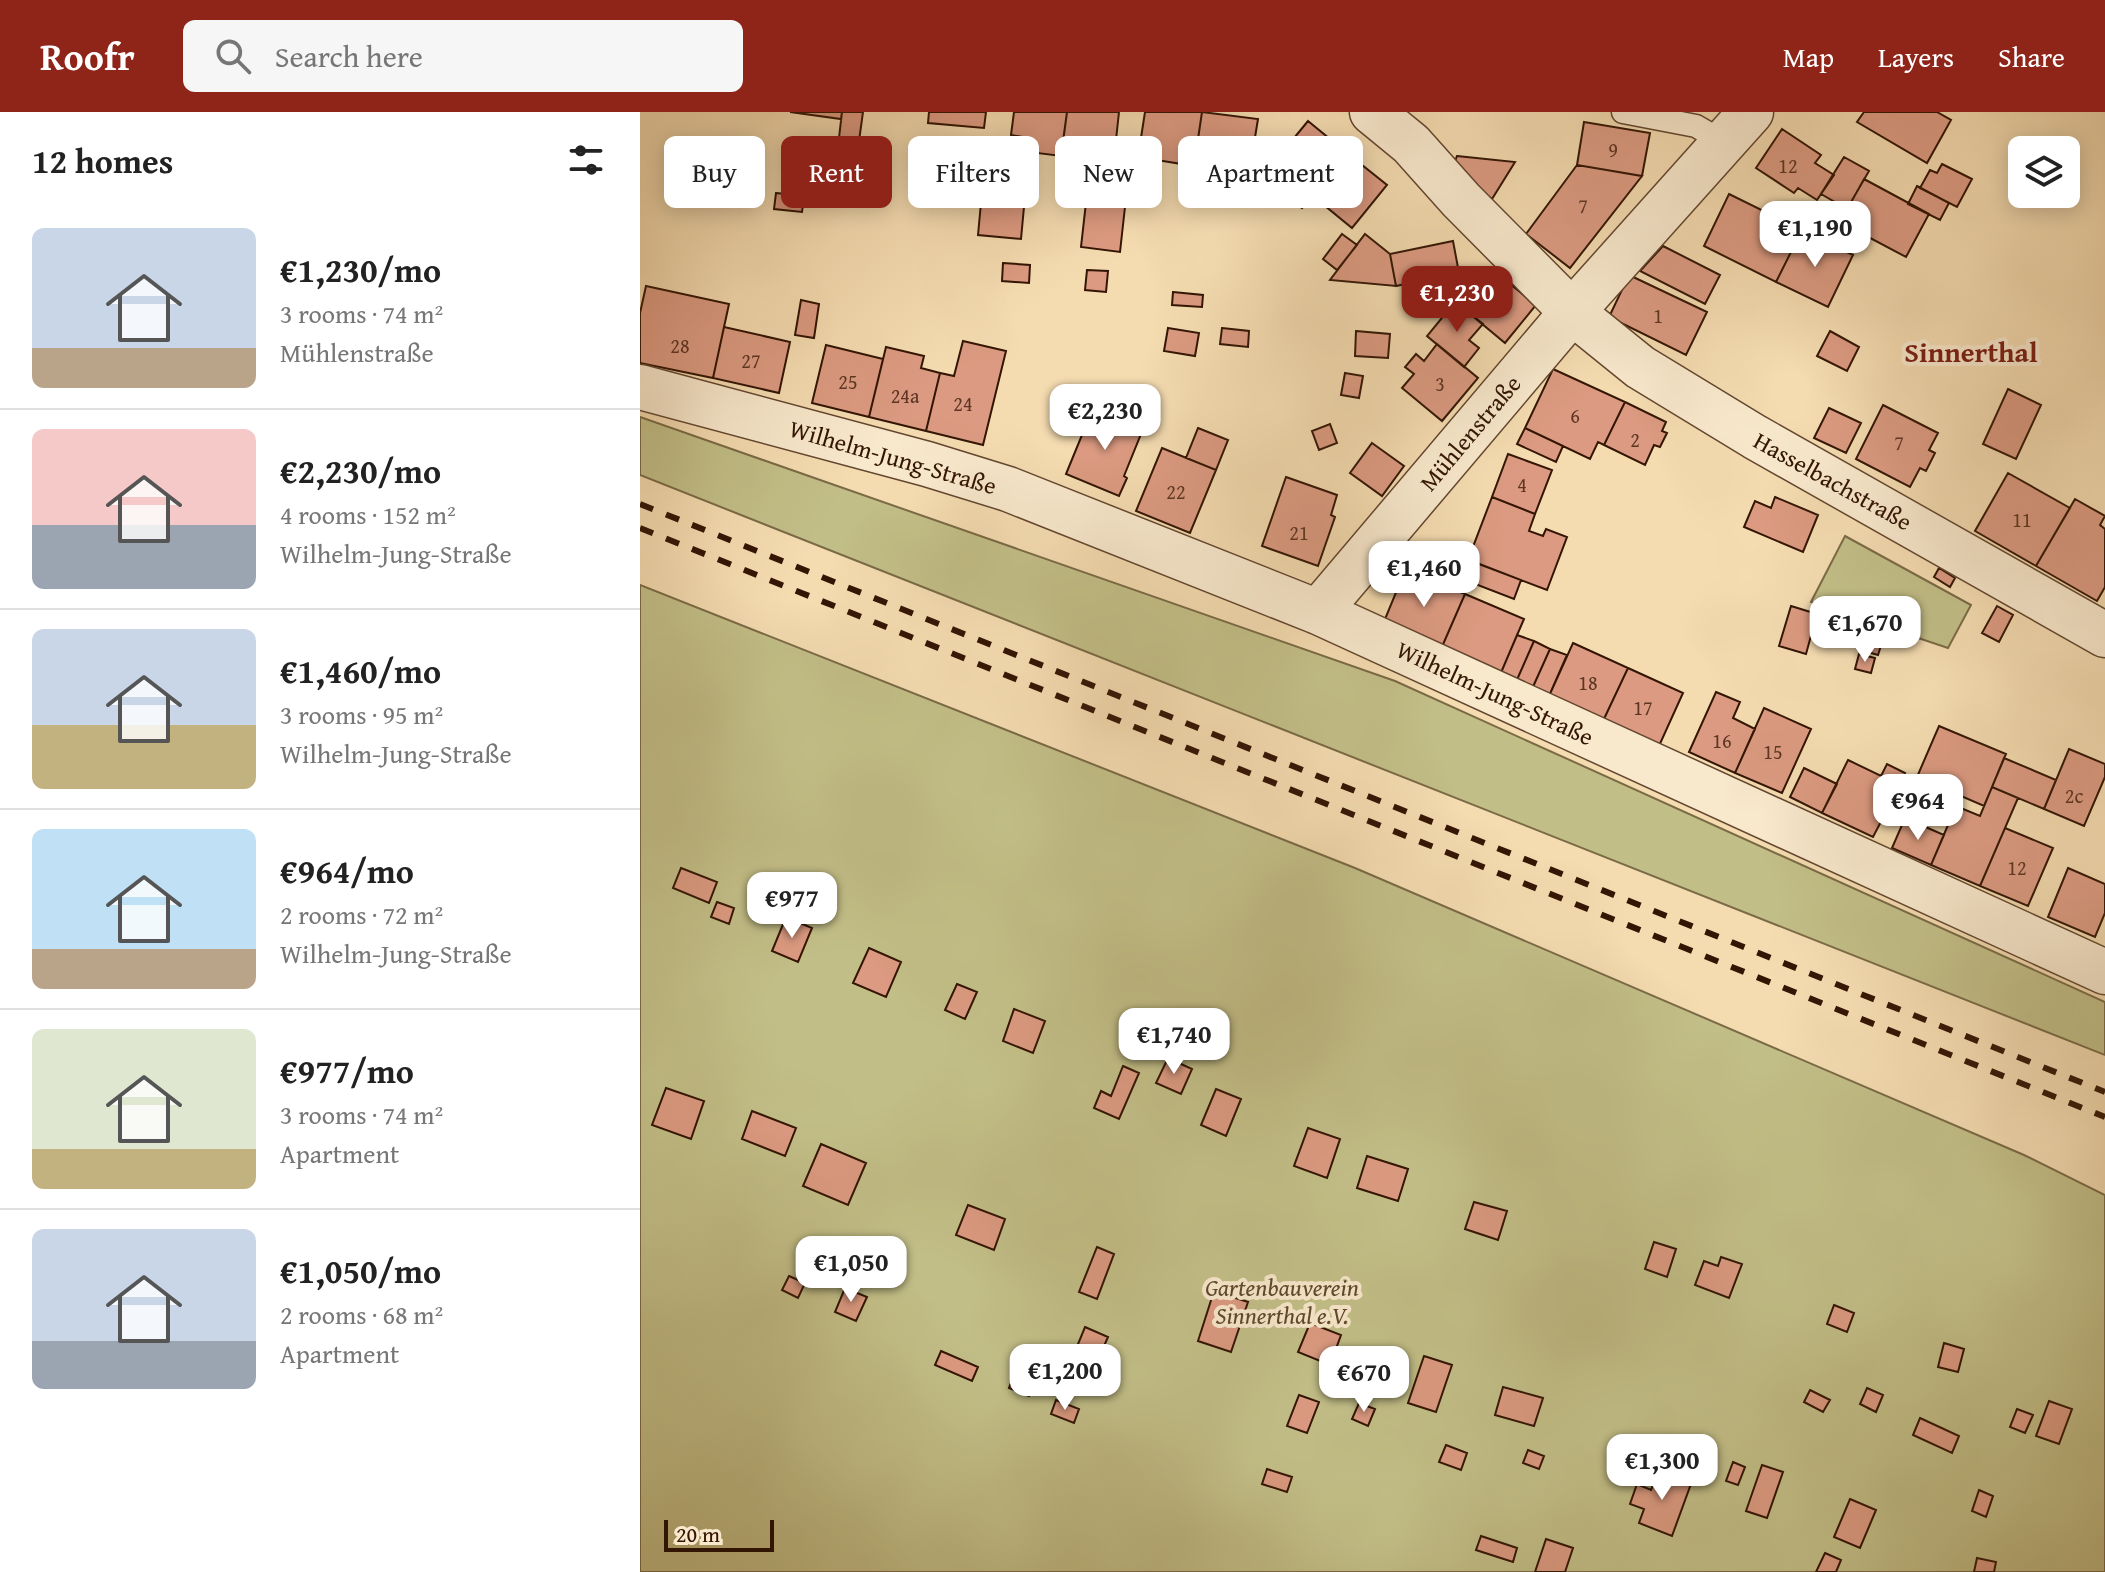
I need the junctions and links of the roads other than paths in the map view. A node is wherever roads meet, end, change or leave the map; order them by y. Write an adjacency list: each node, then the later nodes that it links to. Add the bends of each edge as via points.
1 (1372, 112): 4 (street, Hasselbachstraße, via 1411,144)
2 (1623, 112): 3 (lane, via 1696,126)
3 (1738, 127): 4 (street, Mühlenstraße)
4 (1572, 312): 6 (street, Mühlenstraße); 7 (street, Hasselbachstraße, via 1640,367 1742,429)
5 (640, 387): 6 (street, Wilhelm-Jung-Straße, via 1008,489)
6 (1318, 612): 8 (street, Wilhelm-Jung-Straße)
7 (2105, 635)
8 (2105, 972)

